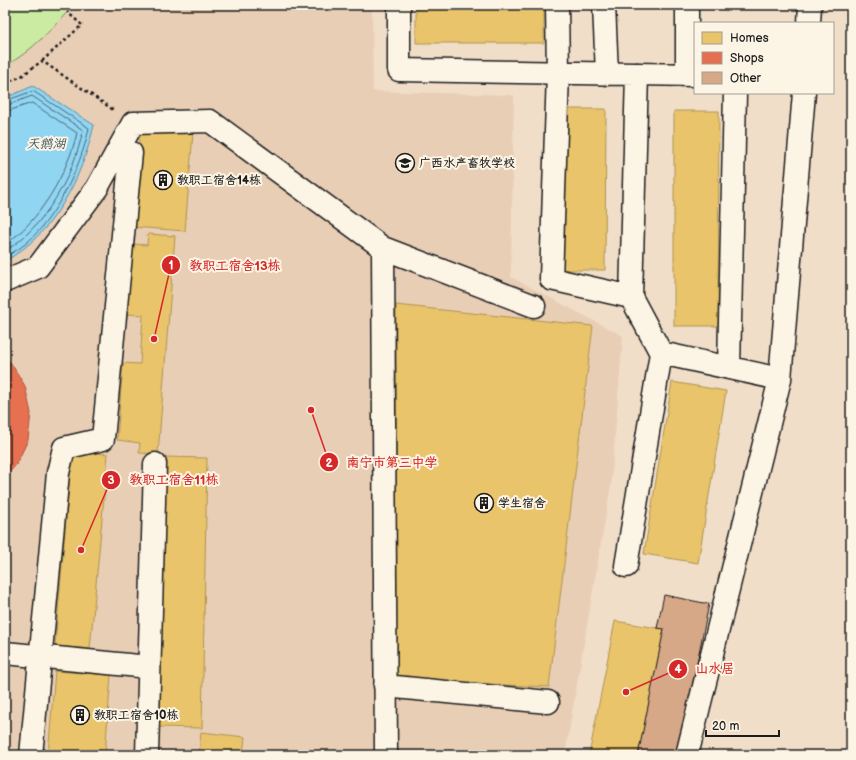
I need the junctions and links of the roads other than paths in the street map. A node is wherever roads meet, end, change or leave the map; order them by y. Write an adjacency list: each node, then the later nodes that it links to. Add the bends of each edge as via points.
1 (399, 5): 7 (street, via 398,70)
2 (557, 5): 7 (street)
3 (604, 5): 8 (street)
4 (687, 5): 10 (street)
5 (810, 5): 6 (street)
6 (809, 22)
7 (558, 73): 8 (street); 16 (street, via 550,279)
8 (607, 74): 9 (street)
9 (637, 74): 10 (street); 16 (street)
10 (691, 75)
11 (735, 94): 19 (street)
12 (804, 94): 20 (street)
13 (131, 153): 24 (street, via 103,439 64,448 58,473)
14 (383, 248): 15 (street, via 210,121 134,123 97,188 38,267); 17 (street); 26 (street)
15 (5, 281)
16 (631, 297): 18 (street)
17 (534, 306)
18 (661, 353): 19 (street); 22 (street)
19 (729, 368): 20 (street)
20 (780, 379): 31 (street)
21 (155, 464): 25 (street)
22 (626, 566)
23 (5, 653): 24 (street)
24 (40, 657): 25 (street); 28 (street)
25 (149, 667): 29 (street)
26 (385, 686): 27 (street); 30 (street)
27 (548, 702)
28 (31, 755)
29 (147, 755)
30 (386, 755)
31 (687, 755)

